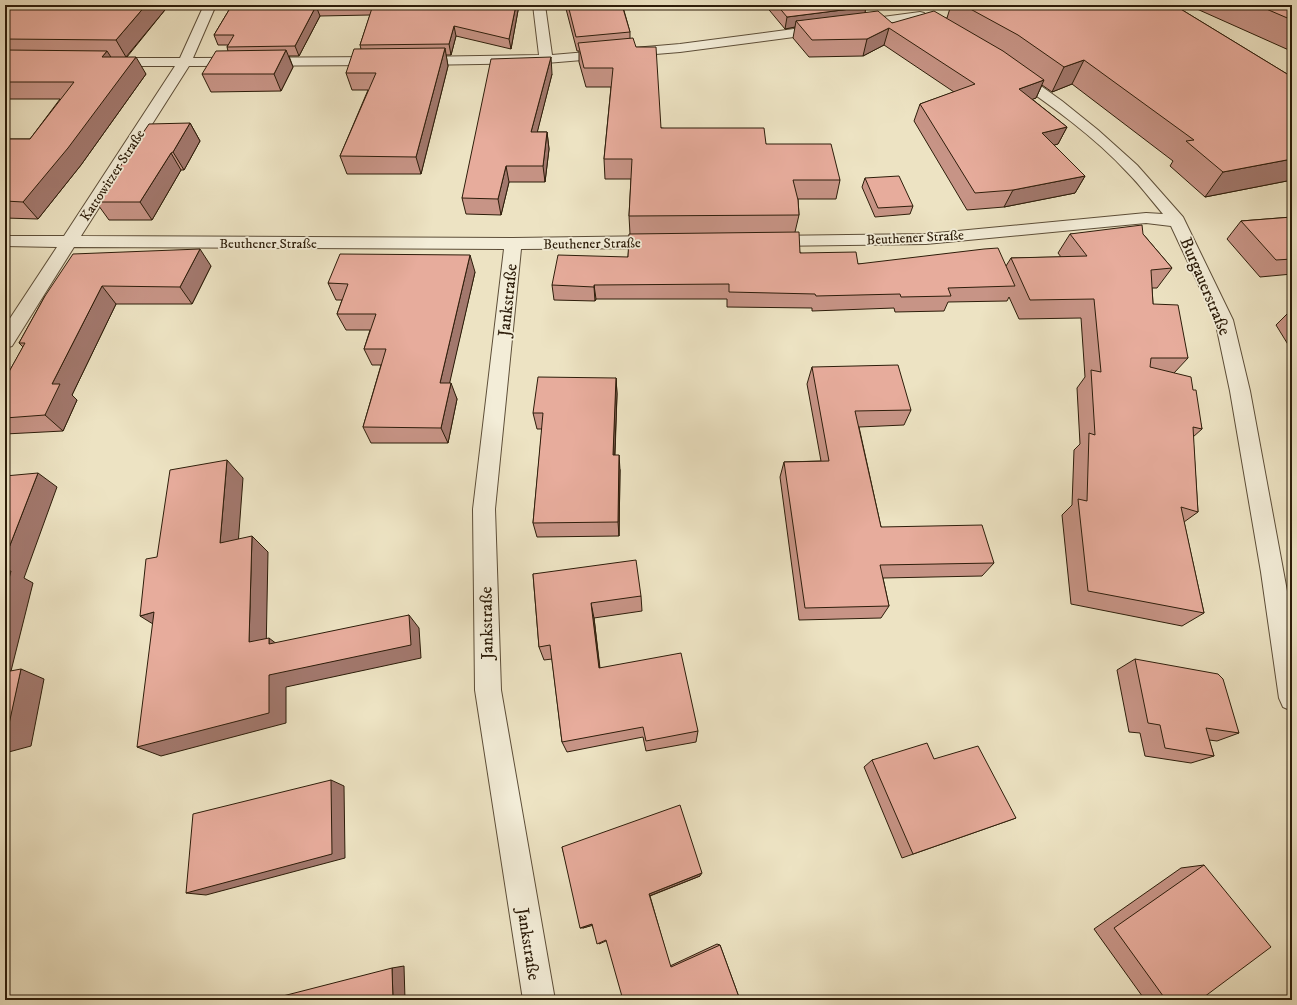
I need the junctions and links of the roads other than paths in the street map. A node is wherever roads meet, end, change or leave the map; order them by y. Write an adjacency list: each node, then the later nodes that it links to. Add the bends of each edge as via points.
1 (210, 5): 8 (street, Kattowitzer Straße)
2 (540, 5): 6 (street)
3 (903, 5): 4 (street, via 926,20)
4 (850, 25)
5 (834, 27): 6 (street, via 680,48)
6 (546, 59): 8 (street)
7 (98, 62): 8 (street)
8 (184, 63): 13 (street, Kattowitzer Straße)
9 (1002, 64): 10 (street, Burgauerstraße, via 1093,133 1132,168)
10 (1177, 221): 12 (street, Beuthener Straße, via 1146,218 926,239); 17 (street, Burgauerstraße, via 1224,320 1230,343 1271,565)
11 (5, 241): 13 (street, Beuthener Straße)
12 (751, 241)
13 (68, 242): 15 (street, Beuthener Straße); 16 (street, Kattowitzer Straße)
14 (672, 242): 15 (street, Beuthener Straße)
15 (513, 244): 18 (street, Jankstraße, via 484,509 488,690)
16 (5, 341)
17 (1292, 698)
18 (539, 1000)

